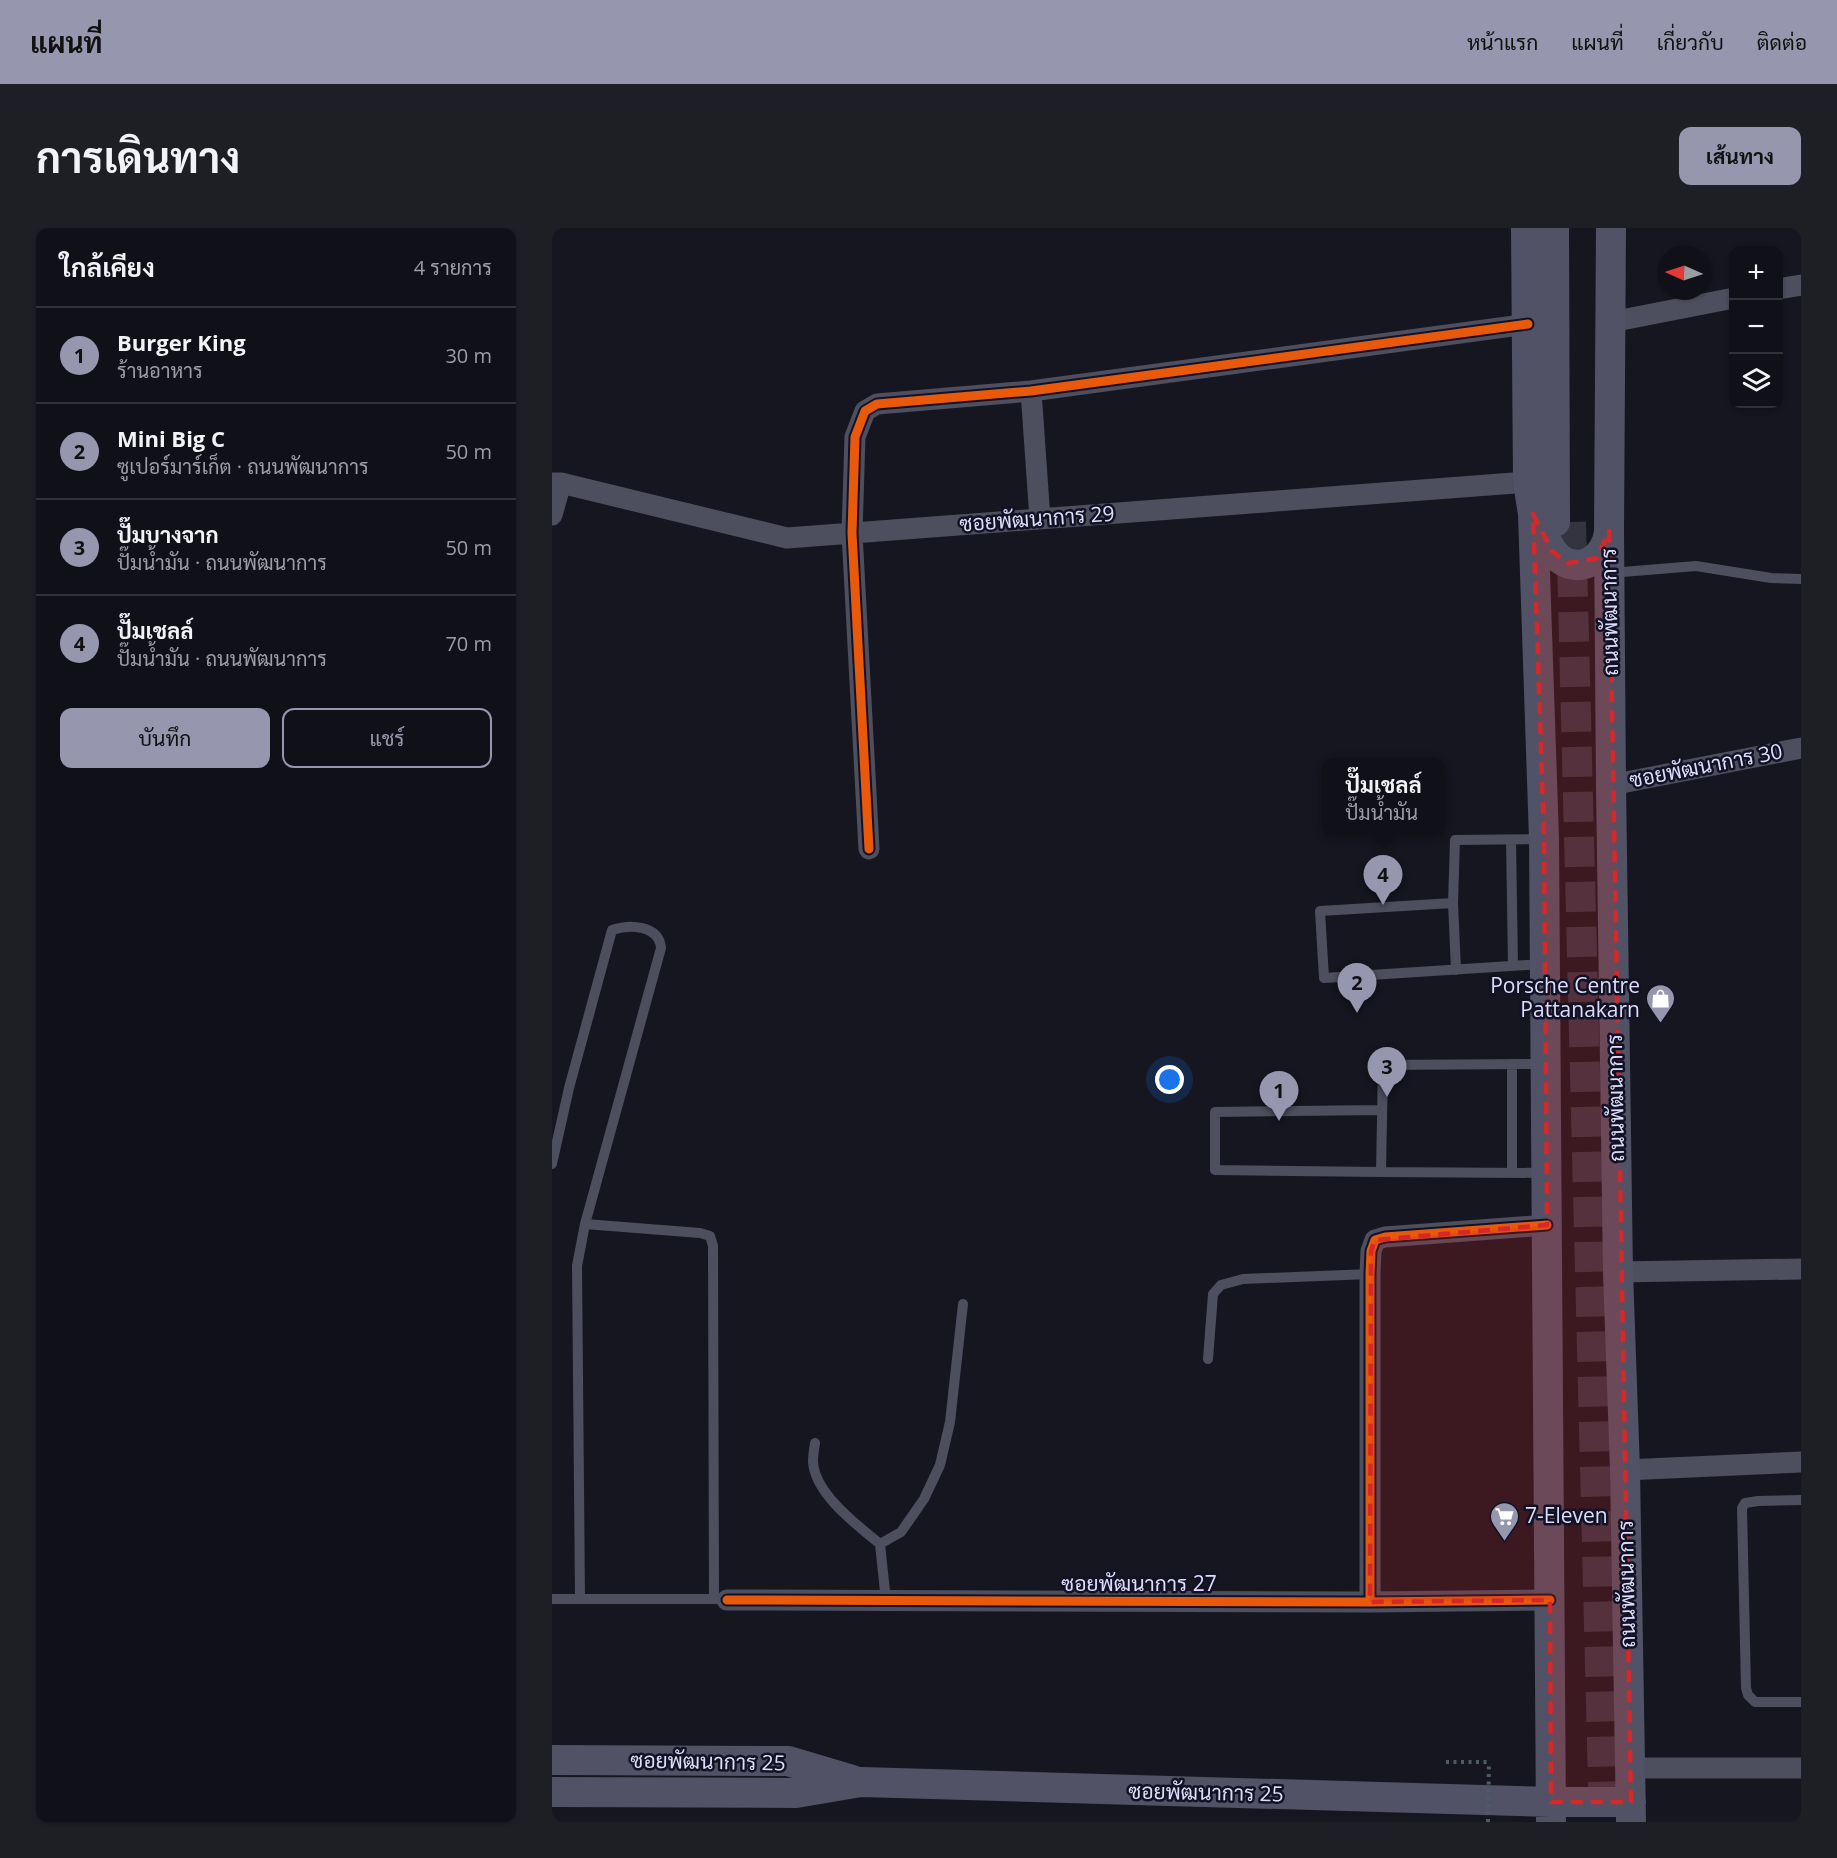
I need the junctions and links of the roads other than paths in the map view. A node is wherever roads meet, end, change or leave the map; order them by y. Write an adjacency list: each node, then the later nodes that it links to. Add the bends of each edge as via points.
1 (1526, 228): 9 (main road)
2 (1554, 228): 15 (main road)
3 (1574, 228): 15 (main road)
4 (1611, 228): 8 (main road, ถนนพัฒนาการ)
5 (1801, 285): 6 (street)
6 (1783, 289)
7 (1729, 299): 8 (street)
8 (1611, 322): 16 (main road, ถนนพัฒนาการ)
9 (1528, 324): 10 (street); 11 (main road)
10 (1031, 391): 14 (street); 17 (street, via 877,404 865,411 855,437)
11 (1528, 482): 14 (street, ซอยพัฒนาการ 29); 15 (main road)
12 (556, 483): 13 (street); 17 (street, ซอยพัฒนาการ 29, via 787,538)
13 (552, 515)
14 (1040, 519): 17 (street, ซอยพัฒนาการ 29)
15 (1553, 519): 16 (main road, via 1552,551 1568,563 1588,563 1597,558 1608,541); 22 (main road)
16 (1609, 531): 18 (main road, ถนนพัฒนาการ)
17 (852, 533): 24 (street)
18 (1609, 573): 19 (lane, via 1696,567); 21 (main road, ถนนพัฒนาการ)
19 (1801, 579)
20 (1801, 747): 21 (street, ซอยพัฒนาการ 30)
21 (1611, 785): 39 (main road, ถนนพัฒนาการ)
22 (1544, 839): 23 (lane); 26 (main road)
23 (1511, 840): 25 (lane, via 1455,840); 27 (lane)
24 (869, 849)
25 (1453, 903): 28 (lane); 28 (lane, via 1320,911 1324,978)
26 (1545, 964): 27 (lane); 30 (main road)
27 (1513, 966): 28 (lane)
28 (1456, 970)
29 (1512, 1064): 30 (lane); 31 (lane, via 1383,1065); 34 (lane)
30 (1546, 1064): 35 (main road)
31 (1383, 1110): 33 (lane); 33 (lane, via 1215,1112 1215,1170)
32 (552, 1164): 36 (lane, via 612,930 624,926 652,931 660,939 661,948)
33 (1381, 1172): 34 (lane)
34 (1512, 1173): 35 (lane)
35 (1546, 1173): 37 (main road)
36 (585, 1224): 48 (lane, via 577,1266); 50 (lane, via 710,1236)
37 (1547, 1225): 40 (street, via 1385,1237 1375,1240); 51 (main road)
38 (1801, 1269): 39 (street)
39 (1618, 1272): 45 (main road, ถนนพัฒนาการ)
40 (1370, 1274): 42 (lane, via 1243,1280 1221,1285 1213,1294); 53 (street)
41 (963, 1304): 47 (lane, via 950,1422 940,1465 924,1499 901,1532)
42 (1208, 1359)
43 (815, 1443): 47 (lane, via 813,1463 822,1487 848,1518)
44 (1801, 1462): 45 (street)
45 (1625, 1470): 54 (main road, ถนนพัฒนาการ)
46 (1801, 1500): 55 (lane, via 1758,1501 1745,1503 1742,1508 1748,1695 1755,1702)
47 (880, 1544): 52 (lane)
48 (580, 1598): 49 (lane); 50 (lane)
49 (552, 1599)
50 (721, 1599): 52 (street, ซอยพัฒนาการ 27)
51 (1550, 1600): 53 (street, ซอยพัฒนาการ 27); 62 (main road)
52 (886, 1601): 53 (street, ซอยพัฒนาการ 27)
53 (1370, 1602)
54 (1629, 1698): 57 (main road, ถนนพัฒนาการ, via 1637,1716); 63 (main road)
55 (1801, 1702)
56 (552, 1760): 59 (main road, ซอยพัฒนาการ 25, via 788,1761)
57 (1639, 1768): 58 (street); 63 (main road, ถนนพัฒนาการ)
58 (1801, 1768)
59 (861, 1782): 60 (main road, ซอยพัฒนาการ 25, via 796,1793); 61 (main road, ซอยพัฒนาการ 25)
60 (552, 1792)
61 (1302, 1795): 62 (main road, ซอยพัฒนาการ 25); 64 (main road)
62 (1551, 1812): 63 (main road, ซอยพัฒนาการ 25)
63 (1634, 1816)
64 (1313, 1822)

